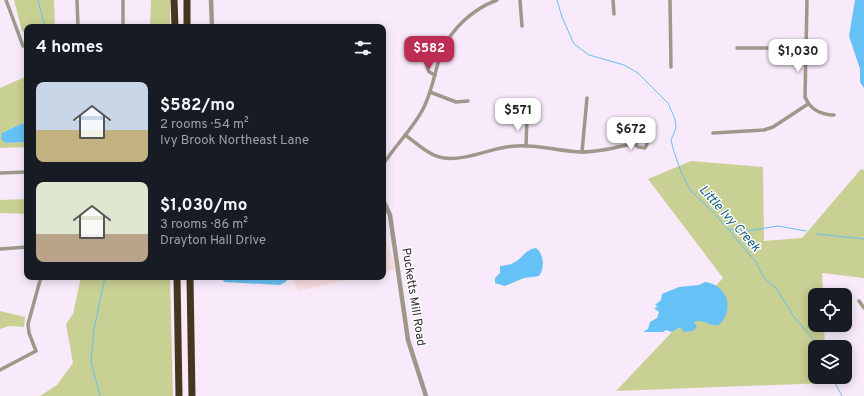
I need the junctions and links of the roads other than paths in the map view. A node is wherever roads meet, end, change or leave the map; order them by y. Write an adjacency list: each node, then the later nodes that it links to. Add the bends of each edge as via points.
1 (6, 0): 19 (street)
2 (77, 0): 13 (street)
3 (123, 0): 14 (street)
4 (174, 0): 15 (highway)
5 (187, 0): 16 (highway)
6 (211, 0): 17 (street)
7 (497, 0): 22 (street, via 469,16 453,32)
8 (520, 0): 18 (street)
9 (613, 0): 12 (street)
10 (670, 0): 23 (street)
11 (807, 0): 21 (street)
12 (614, 14)
13 (78, 24)
14 (123, 24)
15 (174, 24)
16 (187, 24)
17 (212, 24)
18 (522, 26)
19 (23, 46)
20 (737, 48): 21 (street)
21 (806, 48): 28 (street, via 805,97)
22 (442, 52): 24 (street); 24 (street, via 436,49 430,52 424,61 430,72)
23 (671, 67)
24 (435, 75): 25 (street)
25 (430, 92): 27 (street, via 456,102); 32 (street, via 424,108)
26 (586, 98): 35 (street)
27 (468, 101)
28 (808, 104): 29 (street, via 818,112); 31 (street, via 764,130)
29 (834, 115)
30 (527, 118): 34 (street)
31 (713, 132)
32 (405, 135): 34 (street, via 429,152 443,158); 36 (street)
33 (636, 143): 33 (street, via 642,148 647,144 645,123 641,121 637,121 635,125); 35 (street, via 599,152)
34 (526, 146): 35 (street)
35 (582, 152)
36 (386, 161)
37 (24, 172): 38 (street)
38 (0, 173)
39 (386, 206): 48 (street, Pucketts Mill Road, via 390,215 408,340)
40 (24, 247): 41 (street)
41 (0, 249)
42 (40, 280): 47 (street, via 28,318 28,333 36,351)
43 (178, 280): 49 (highway)
44 (190, 280): 50 (highway)
45 (859, 301): 46 (street)
46 (864, 308)
47 (0, 370)
48 (424, 395)
49 (179, 396)
50 (192, 396)

